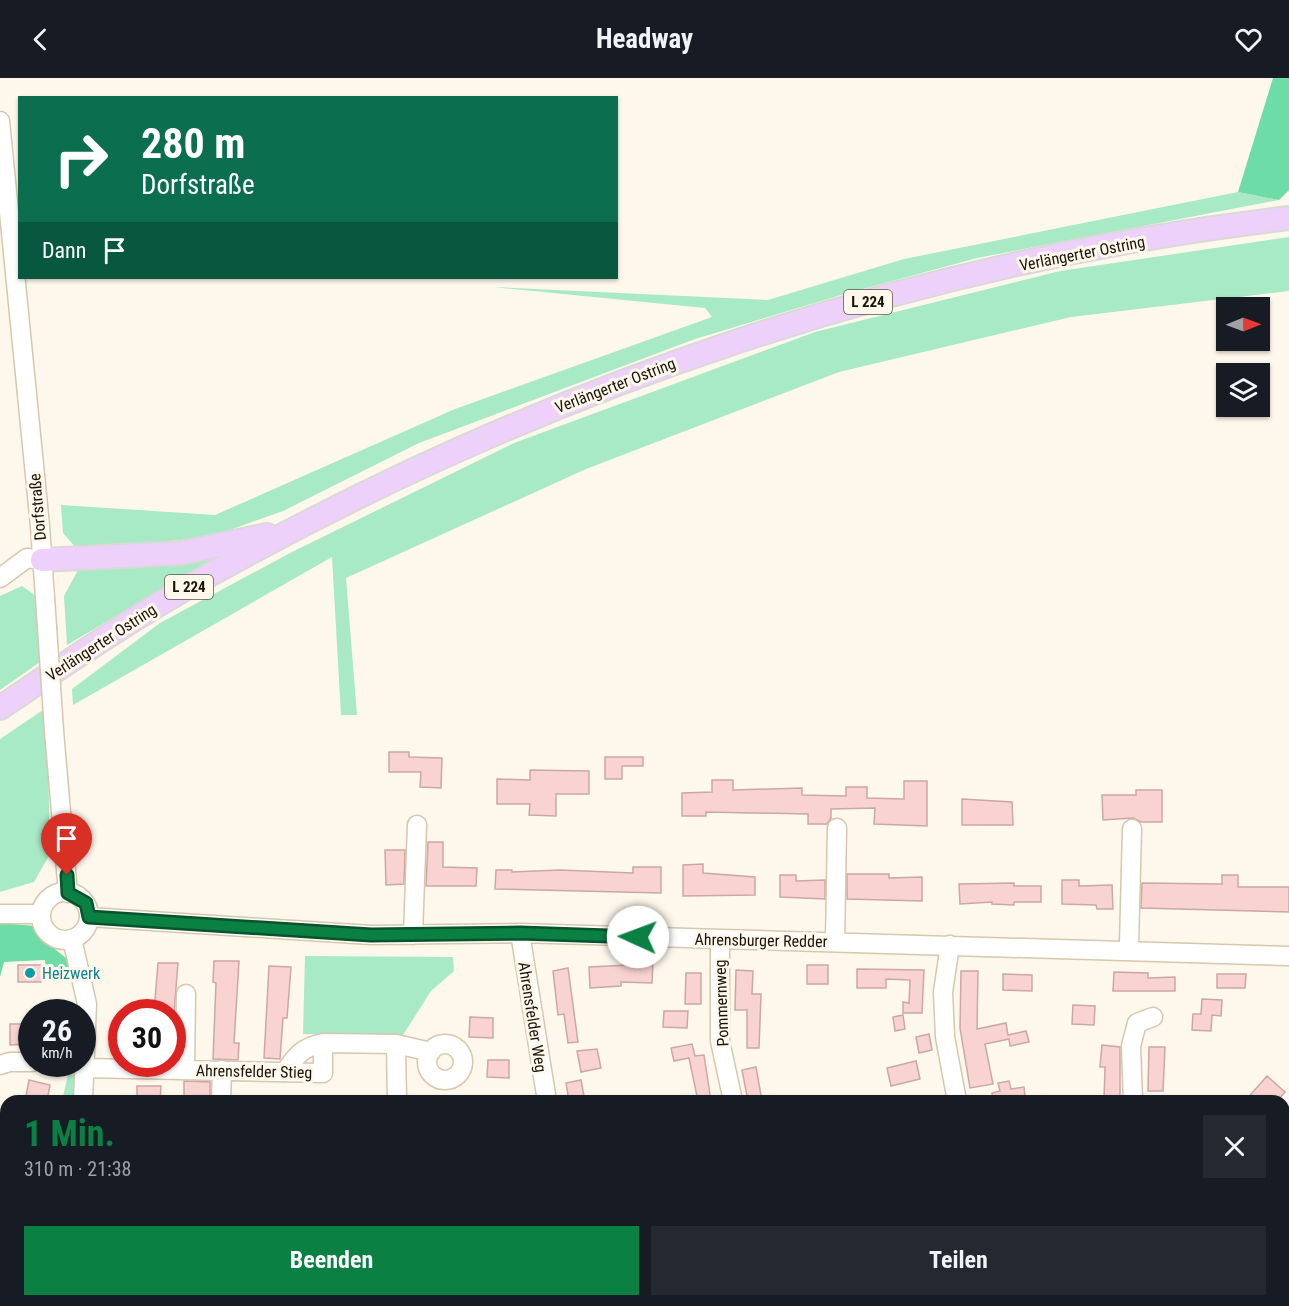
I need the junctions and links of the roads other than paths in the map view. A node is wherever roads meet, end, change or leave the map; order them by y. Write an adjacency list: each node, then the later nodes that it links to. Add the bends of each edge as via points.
1 (0, 121): 4 (street, Dorfstraße)
2 (1289, 218): 3 (main road, Verlängerter Ostring / L 224, via 1113,245 1032,262 786,324 656,368 526,420)
3 (292, 530): 4 (main road, via 181,553); 7 (main road, Verlängerter Ostring / L 224, via 132,621)
4 (42, 565): 5 (street, via 27,558); 6 (street); 11 (street, Dorfstraße, bridge)
5 (0, 578)
6 (0, 584)
7 (0, 708)
8 (417, 825): 16 (street)
9 (837, 828): 19 (street)
10 (1132, 829): 21 (street)
11 (68, 893): 13 (street, via 50,898); 14 (street, via 86,903)
12 (0, 914): 13 (street)
13 (41, 914): 17 (street, via 50,935)
14 (89, 917): 16 (street, Ahrensburger Redder, via 371,935); 17 (street, via 84,931)
15 (520, 933): 16 (street, Ahrensburger Redder); 18 (street, Ahrensburger Redder); 39 (street, Ahrensfelder Weg)
16 (413, 934)
17 (72, 939): 24 (street)
18 (720, 939): 19 (street, Ahrensburger Redder); 40 (street, Pommernweg, via 720,1041)
19 (835, 942): 20 (street, Ahrensburger Redder)
20 (950, 945): 21 (street, Ahrensburger Redder); 41 (street, via 943,992 945,1037)
21 (1132, 951): 22 (street, Ahrensburger Redder)
22 (1289, 956)
23 (186, 994): 25 (street)
24 (86, 999)
25 (186, 999)
26 (1153, 1017): 42 (street, via 1137,1023 1131,1046)
27 (323, 1043): 28 (street, Ahrensfelder Stieg); 34 (street, via 296,1054); 34 (street, Ahrensfelder Stieg, via 323,1072)
28 (396, 1044): 29 (street, Ahrensfelder Stieg); 38 (street)
29 (431, 1052)
30 (18, 1063): 31 (street)
31 (0, 1065)
32 (186, 1070): 33 (street, Ahrensfelder Stieg)
33 (222, 1070): 34 (street, Ahrensfelder Stieg); 37 (street)
34 (285, 1072)
35 (83, 1077): 36 (street)
36 (83, 1095)
37 (221, 1095)
38 (397, 1095)
39 (546, 1095)
40 (732, 1095)
41 (956, 1095)
42 (1133, 1095)

